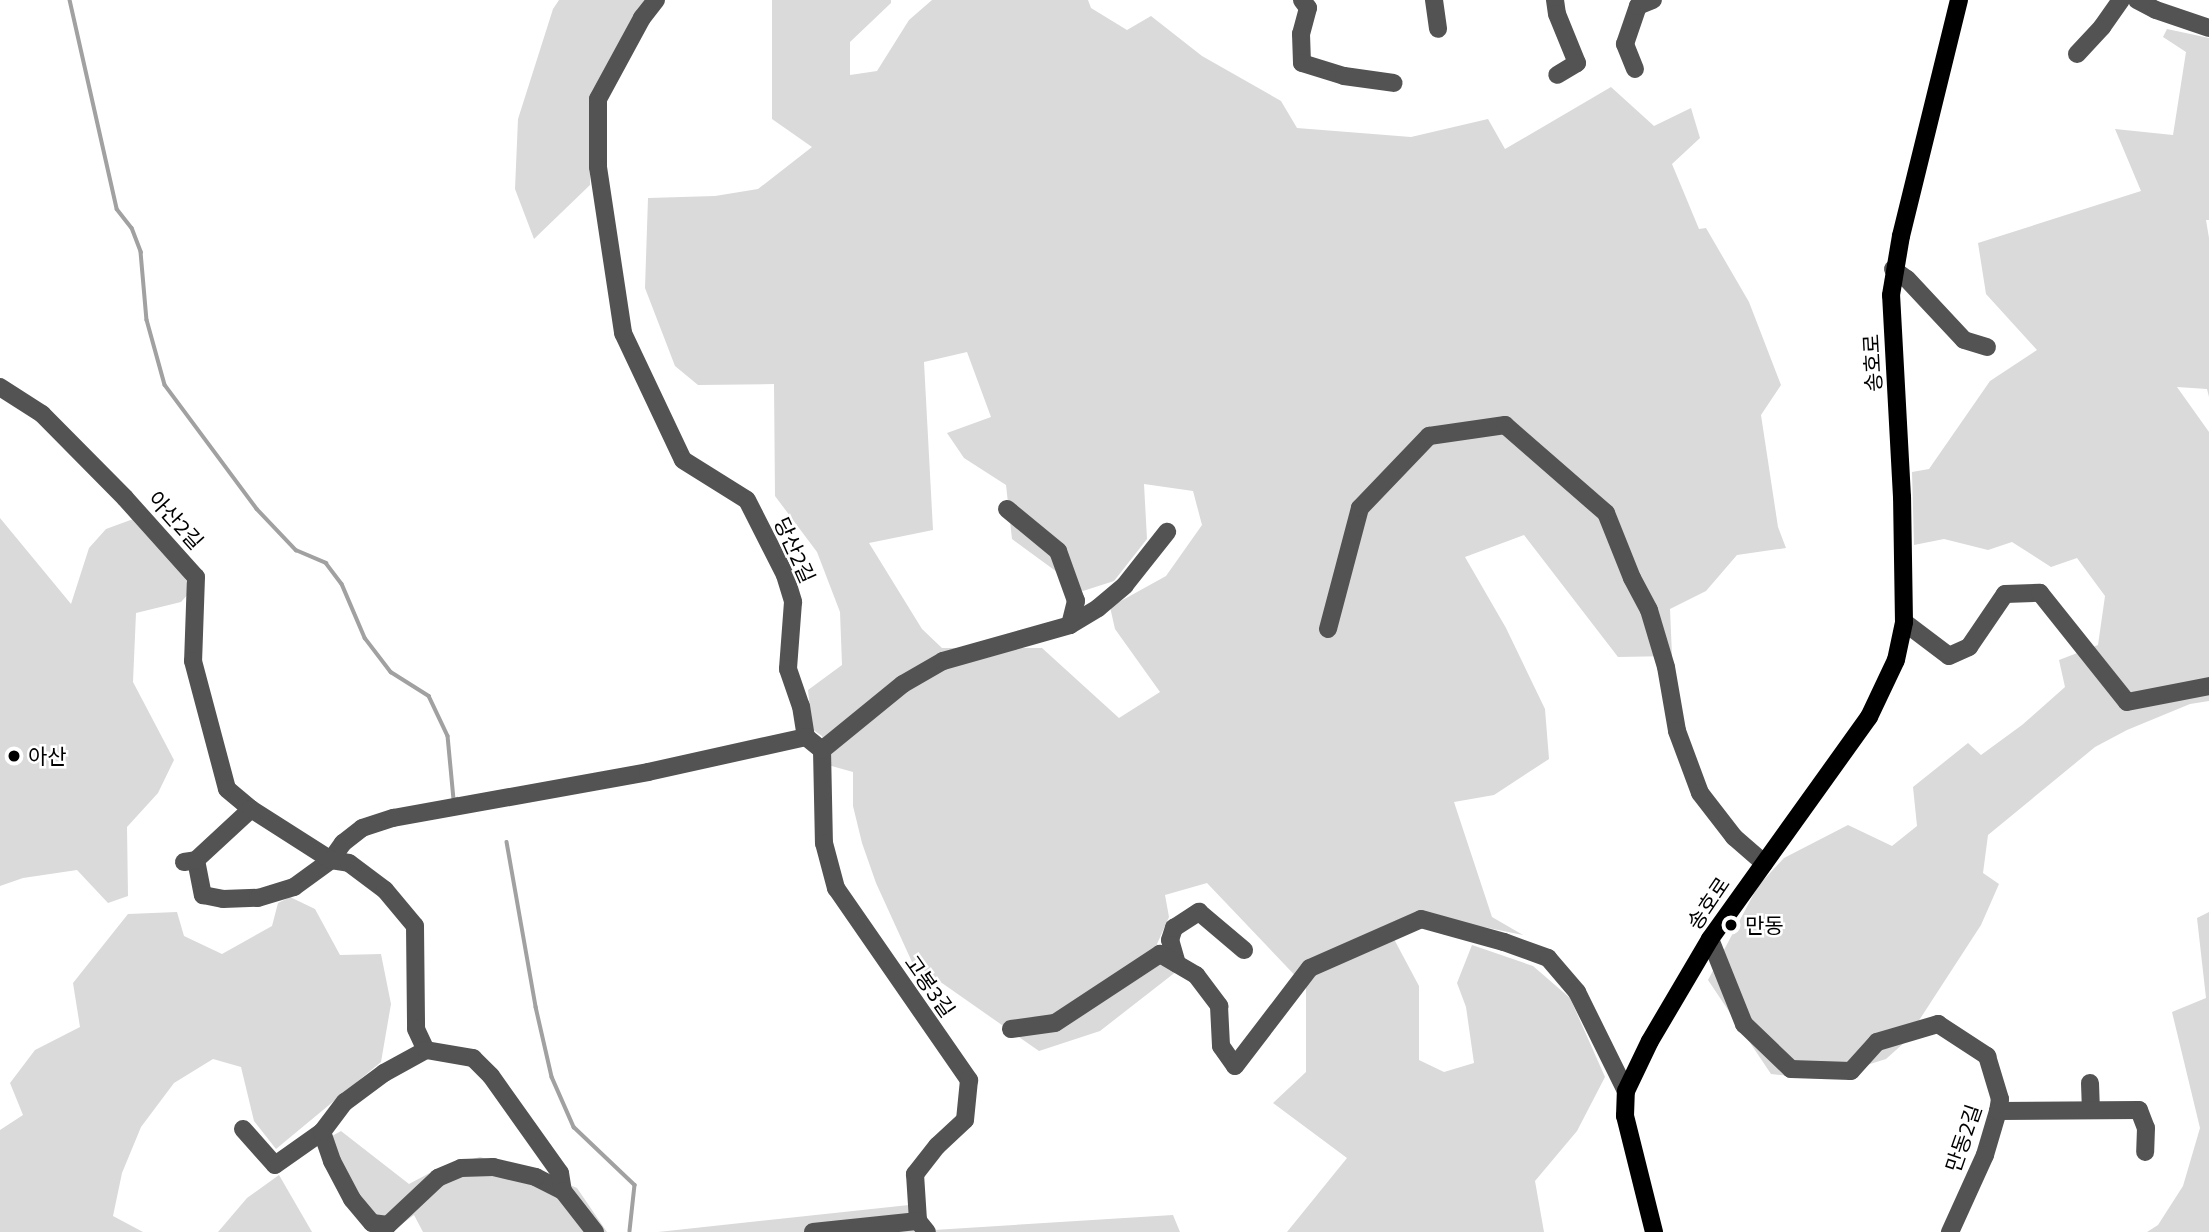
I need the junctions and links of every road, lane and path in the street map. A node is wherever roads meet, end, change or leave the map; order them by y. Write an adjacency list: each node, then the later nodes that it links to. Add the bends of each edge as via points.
1 (656, 0): 24 (street, 당산2길, via 598,99 598,167 623,333 683,460 747,500 785,575 793,602 788,669)
2 (1302, 0): 14 (street, via 1308,8 1301,34 1302,63 1344,76)
3 (1434, 0): 10 (street)
4 (1555, 0): 13 (street, via 1577,63)
5 (1653, 0): 12 (street, via 1638,6 1625,44)
6 (1959, 0): 15 (main road, 송호로)
7 (2121, 0): 11 (street)
8 (2137, 0): 9 (street)
9 (2209, 27)
10 (1438, 29)
11 (2077, 54)
12 (1635, 69)
13 (1557, 75)
14 (1394, 83)
15 (1894, 269): 16 (street, via 1964,340); 20 (main road, 송호로, via 1891,295)
16 (1987, 347)
17 (0, 387): 26 (street, 아산2길, via 42,414 196,577 193,661 227,789)
18 (1007, 509): 21 (street, via 1058,551 1076,601)
19 (1167, 532): 21 (street, via 1125,585)
20 (1904, 622): 23 (street, via 1949,656 1969,647 2005,594 2040,593 2127,702); 28 (main road, 송호로, via 1896,660 1869,717)
21 (1070, 625): 25 (street, via 943,661 903,684)
22 (1328, 629): 28 (street, via 1360,509 1429,436 1505,425 1606,513 1649,610 1666,667 1677,731 1700,793 1734,837)
23 (2209, 686)
24 (806, 737): 25 (street); 27 (street, via 648,772 393,818 362,828)
25 (822, 750): 42 (street, 고봉3길, via 824,843 836,888 968,1080 965,1120 915,1174)
26 (251, 809): 27 (street, 아산2길); 27 (street, via 190,861 203,895 223,900 258,898 294,887)
27 (331, 860): 33 (street, 아산2길, via 349,863 385,890 415,926 416,1029)
28 (1764, 863): 29 (main road, 송호로)
29 (1710, 939): 35 (main road, 송호로); 37 (street, 만동2길, via 1744,1024 1791,1069 1851,1071 1877,1042 1938,1024 1987,1056 2000,1100)
30 (1244, 950): 31 (street, via 1199,912 1174,928 1170,940)
31 (1177, 964): 32 (street, via 1160,954 1055,1023); 35 (street, via 1196,975 1219,1006 1221,1046 1235,1066 1310,968 1421,919 1492,939 1548,958 1577,992)
32 (1011, 1030)
33 (426, 1050): 39 (street, via 345,1102); 41 (street, via 473,1058 491,1076 560,1173)
34 (2090, 1083): 36 (street)
35 (1626, 1091): 45 (main road, 송호로, via 1625,1116)
36 (2091, 1109): 37 (street); 40 (street, via 2139,1110 2146,1128)
37 (1998, 1111): 46 (street, 만동2길, via 1985,1155)
38 (243, 1129): 39 (street, via 275,1165)
39 (322, 1132): 41 (street, via 352,1199 372,1223 388,1226 439,1178 461,1168 493,1167 536,1177)
40 (2145, 1152)
41 (563, 1191): 43 (street)
42 (922, 1226): 44 (street)
43 (595, 1232)
44 (813, 1232)
45 (1654, 1232)
46 (1950, 1232)

